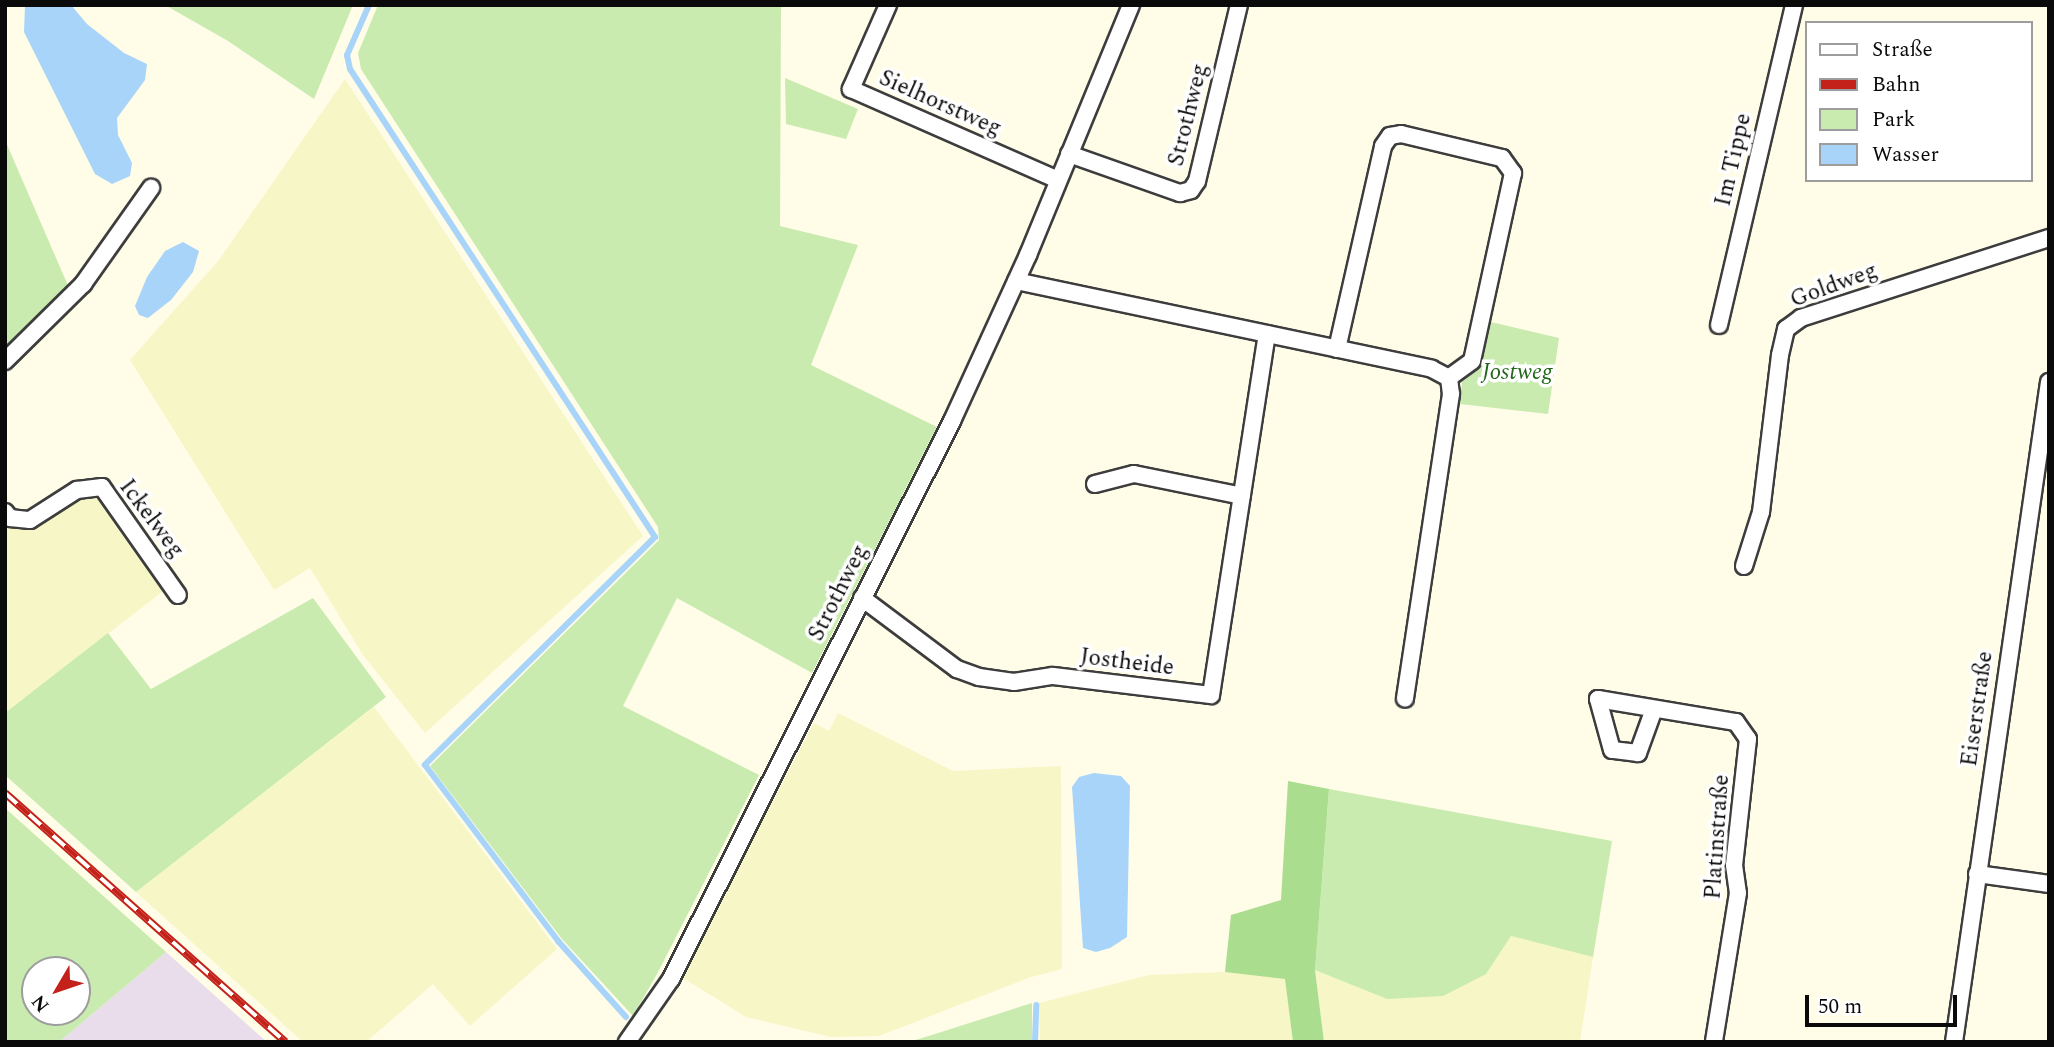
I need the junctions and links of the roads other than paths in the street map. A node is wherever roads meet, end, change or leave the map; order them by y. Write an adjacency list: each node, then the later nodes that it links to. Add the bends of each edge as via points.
1 (888, 5): 6 (street, Sielhorstweg, via 851,89)
2 (1131, 5): 5 (street, Strothweg)
3 (1239, 5): 5 (street, Strothweg, via 1197,181 1191,190 1181,193)
4 (1794, 5): 10 (street, Im Tippe)
5 (1069, 154): 6 (street, Strothweg)
6 (1058, 180): 9 (street, Strothweg)
7 (151, 188): 13 (street, via 83,284)
8 (2049, 238): 19 (street, Goldweg, via 1801,318 1786,329 1761,512)
9 (1016, 281): 11 (street); 21 (street, Strothweg, via 952,421)
10 (1719, 326)
11 (1267, 334): 12 (street); 17 (street, Jostheide)
12 (1337, 349): 14 (street, via 1432,369); 14 (street, via 1383,146 1391,136 1401,134 1502,158 1513,173 1472,361)
13 (5, 361)
14 (1449, 378): 22 (street, via 1451,394)
15 (2049, 382): 24 (street, Eiserstraße)
16 (1094, 484): 17 (street, via 1134,474)
17 (1242, 496): 21 (street, Jostheide, via 1211,695 1053,676 1014,682 979,677 957,669)
18 (5, 512): 20 (street, Ickelweg, via 10,518 30,520 77,490 102,487)
19 (1744, 566)
20 (178, 596)
21 (862, 598): 26 (street, Strothweg, via 671,979)
22 (1405, 699)
23 (1654, 709): 27 (street, Platinstraße, via 1736,722 1748,739 1734,865 1738,892)
24 (1977, 874): 25 (street); 28 (street, Eiserstraße)
25 (2049, 884)
26 (627, 1042)
27 (1714, 1042)
28 (1954, 1042)

